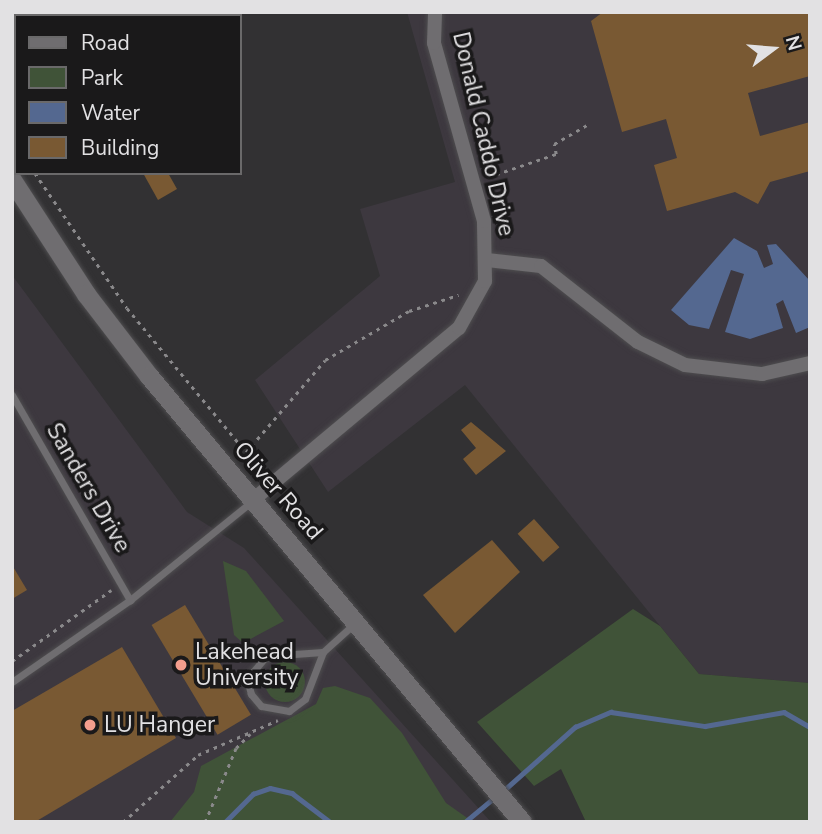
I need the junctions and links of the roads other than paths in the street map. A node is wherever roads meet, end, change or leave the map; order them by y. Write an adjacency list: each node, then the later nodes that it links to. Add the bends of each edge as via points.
1 (435, 12): 3 (street, Donald Caddo Drive, via 434,43 484,221)
2 (12, 180): 6 (main road, Oliver Road, via 86,294)
3 (487, 260): 4 (street, via 541,266 638,342 685,365 762,374); 6 (street, Donald Caddo Drive, via 485,281 459,328)
4 (810, 363)
5 (12, 395): 7 (lane, Sanders Drive)
6 (253, 500): 7 (lane); 8 (main road, Oliver Road)
7 (130, 600): 10 (lane)
8 (358, 620): 9 (lane); 11 (main road, Oliver Road)
9 (323, 652): 9 (lane, via 280,651 253,667 247,679 251,694 261,706 289,711 305,699)
10 (12, 682)
11 (519, 818)

